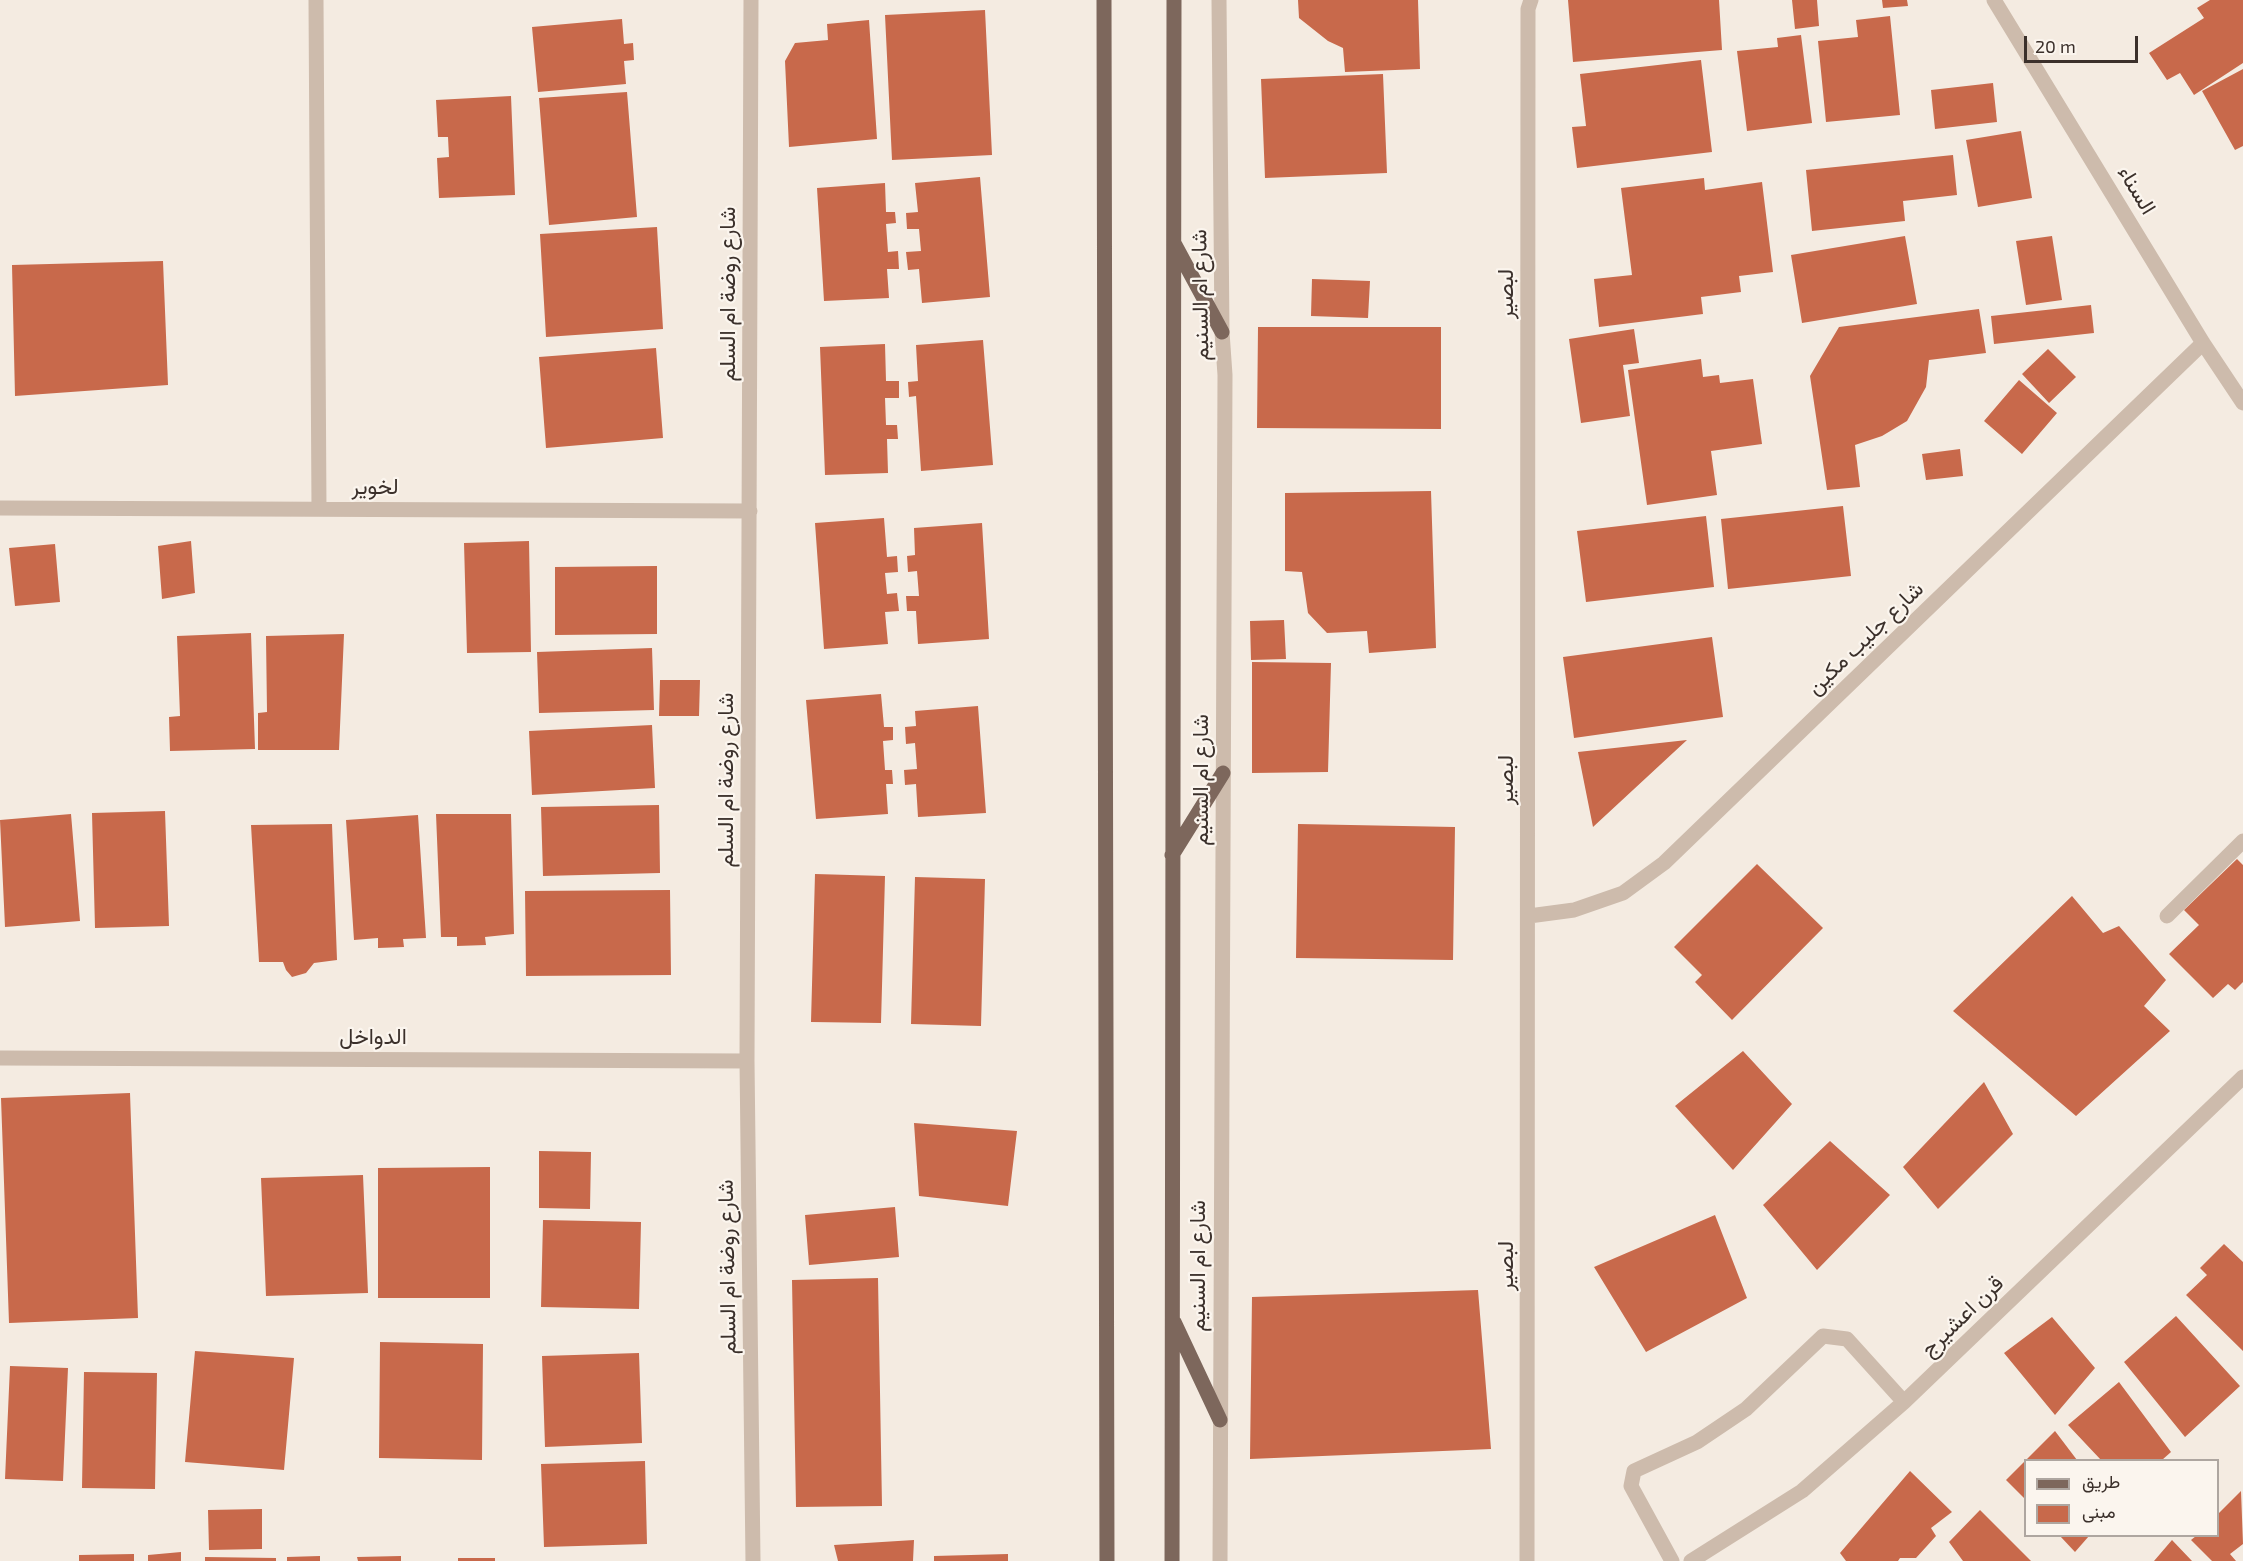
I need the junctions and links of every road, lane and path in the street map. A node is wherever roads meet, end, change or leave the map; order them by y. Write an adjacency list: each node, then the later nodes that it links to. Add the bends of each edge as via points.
1 (316, 0): 13 (street)
2 (751, 0): 14 (street, شارع روضة ام السلم)
3 (1104, 0): 27 (main road)
4 (1174, 0): 8 (main road, شارع ام السنيم)
5 (1219, 0): 9 (street, شارع ام السنيم)
6 (1531, 0): 18 (street, لبصير)
7 (1994, 0): 10 (street, السناء)
8 (1174, 242): 9 (main road); 17 (main road, شارع ام السنيم)
9 (1222, 332): 15 (street, شارع ام السنيم)
10 (2203, 343): 11 (street, السناء); 18 (street, شارع جليب مكين, via 1664,863 1623,893 1574,910)
11 (2243, 403)
12 (0, 508): 13 (street, لخوير)
13 (319, 509): 14 (street, لخوير)
14 (750, 511): 21 (street, شارع روضة ام السلم)
15 (1223, 773): 17 (main road); 25 (street, شارع ام السنيم)
16 (2243, 841): 19 (street)
17 (1172, 855): 23 (main road, شارع ام السنيم)
18 (1529, 916): 30 (street, لبصير)
19 (2167, 916)
20 (0, 1058): 21 (street, الدواخل)
21 (747, 1061): 26 (street, شارع روضة ام السلم)
22 (2243, 1077): 24 (street, قرن اعشيرج)
23 (1172, 1318): 25 (main road); 28 (main road, شارع ام السنيم)
24 (1904, 1402): 31 (street, via 1847,1339 1823,1336 1746,1409 1697,1442 1634,1471 1631,1486); 32 (street, قرن اعشيرج, via 1802,1491)
25 (1220, 1420): 29 (street, شارع ام السنيم)
26 (753, 1561)
27 (1107, 1561)
28 (1172, 1561)
29 (1220, 1561)
30 (1527, 1561)
31 (1672, 1561)
32 (1691, 1561)

